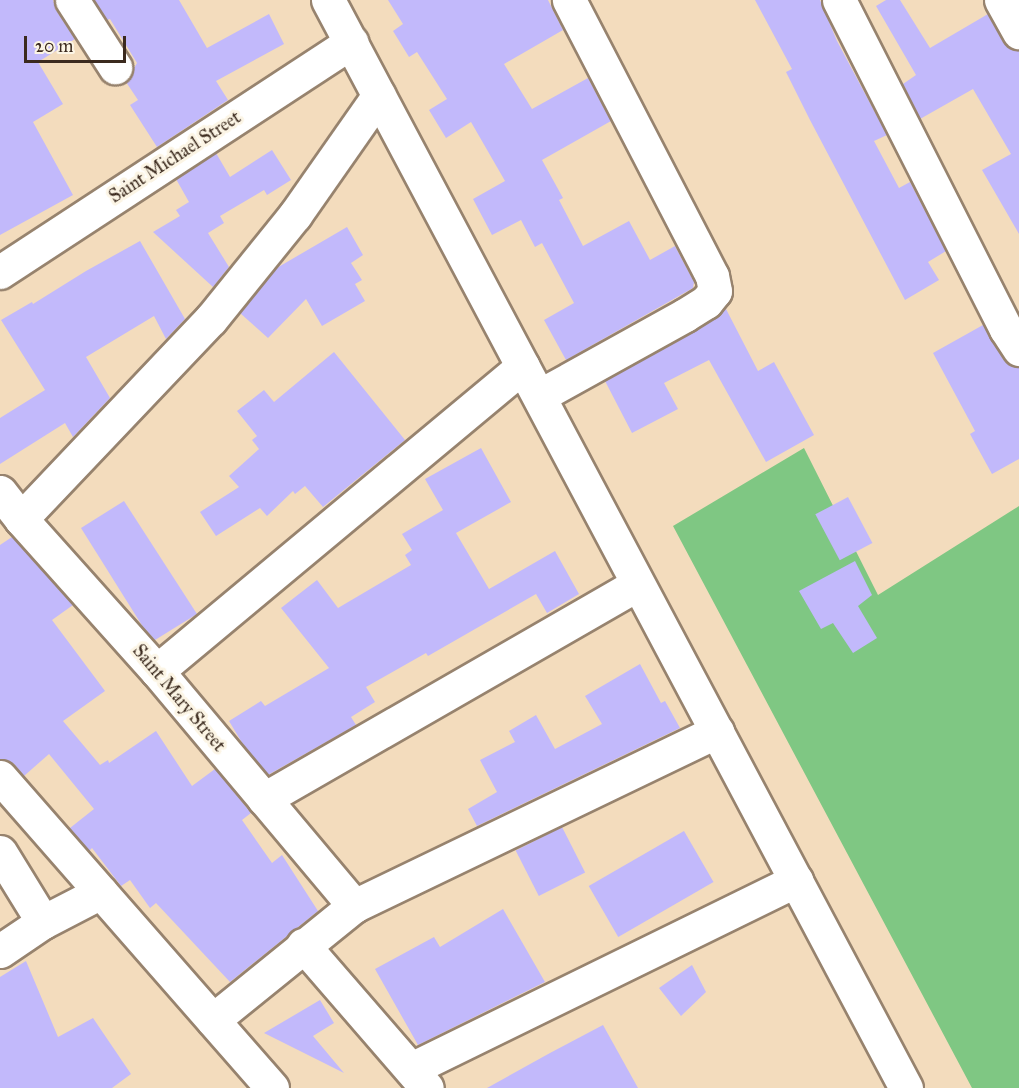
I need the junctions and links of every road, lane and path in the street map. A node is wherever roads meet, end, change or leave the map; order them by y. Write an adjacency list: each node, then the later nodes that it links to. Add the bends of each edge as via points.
1 (72, 0): 8 (street)
2 (328, 0): 7 (street)
3 (569, 0): 13 (street, via 712,276 715,291 685,315)
4 (839, 0): 11 (street)
5 (1001, 0): 6 (street)
6 (1019, 32)
7 (351, 42): 9 (street); 10 (street, Saint Michael Street)
8 (115, 67)
9 (379, 95): 12 (street); 15 (street, via 295,215 211,319)
10 (0, 272)
11 (1019, 349)
12 (523, 366): 13 (street); 17 (street)
13 (539, 396): 16 (street)
14 (0, 492): 15 (street, Saint Mary Street)
15 (21, 519): 17 (street, Saint Mary Street)
16 (639, 584): 18 (street); 20 (street)
17 (158, 671): 20 (street, Saint Mary Street)
18 (717, 731): 22 (street); 24 (street)
19 (0, 777): 23 (street)
20 (264, 799): 24 (street, Saint Mary Street)
21 (0, 852): 25 (street)
22 (796, 880): 29 (street); 31 (street)
23 (100, 892): 25 (street); 28 (street)
24 (354, 906): 26 (street)
25 (43, 922): 27 (street)
26 (303, 945): 28 (street); 29 (street)
27 (0, 951)
28 (213, 1020): 30 (street)
29 (419, 1078)
30 (272, 1088)
31 (906, 1088)

